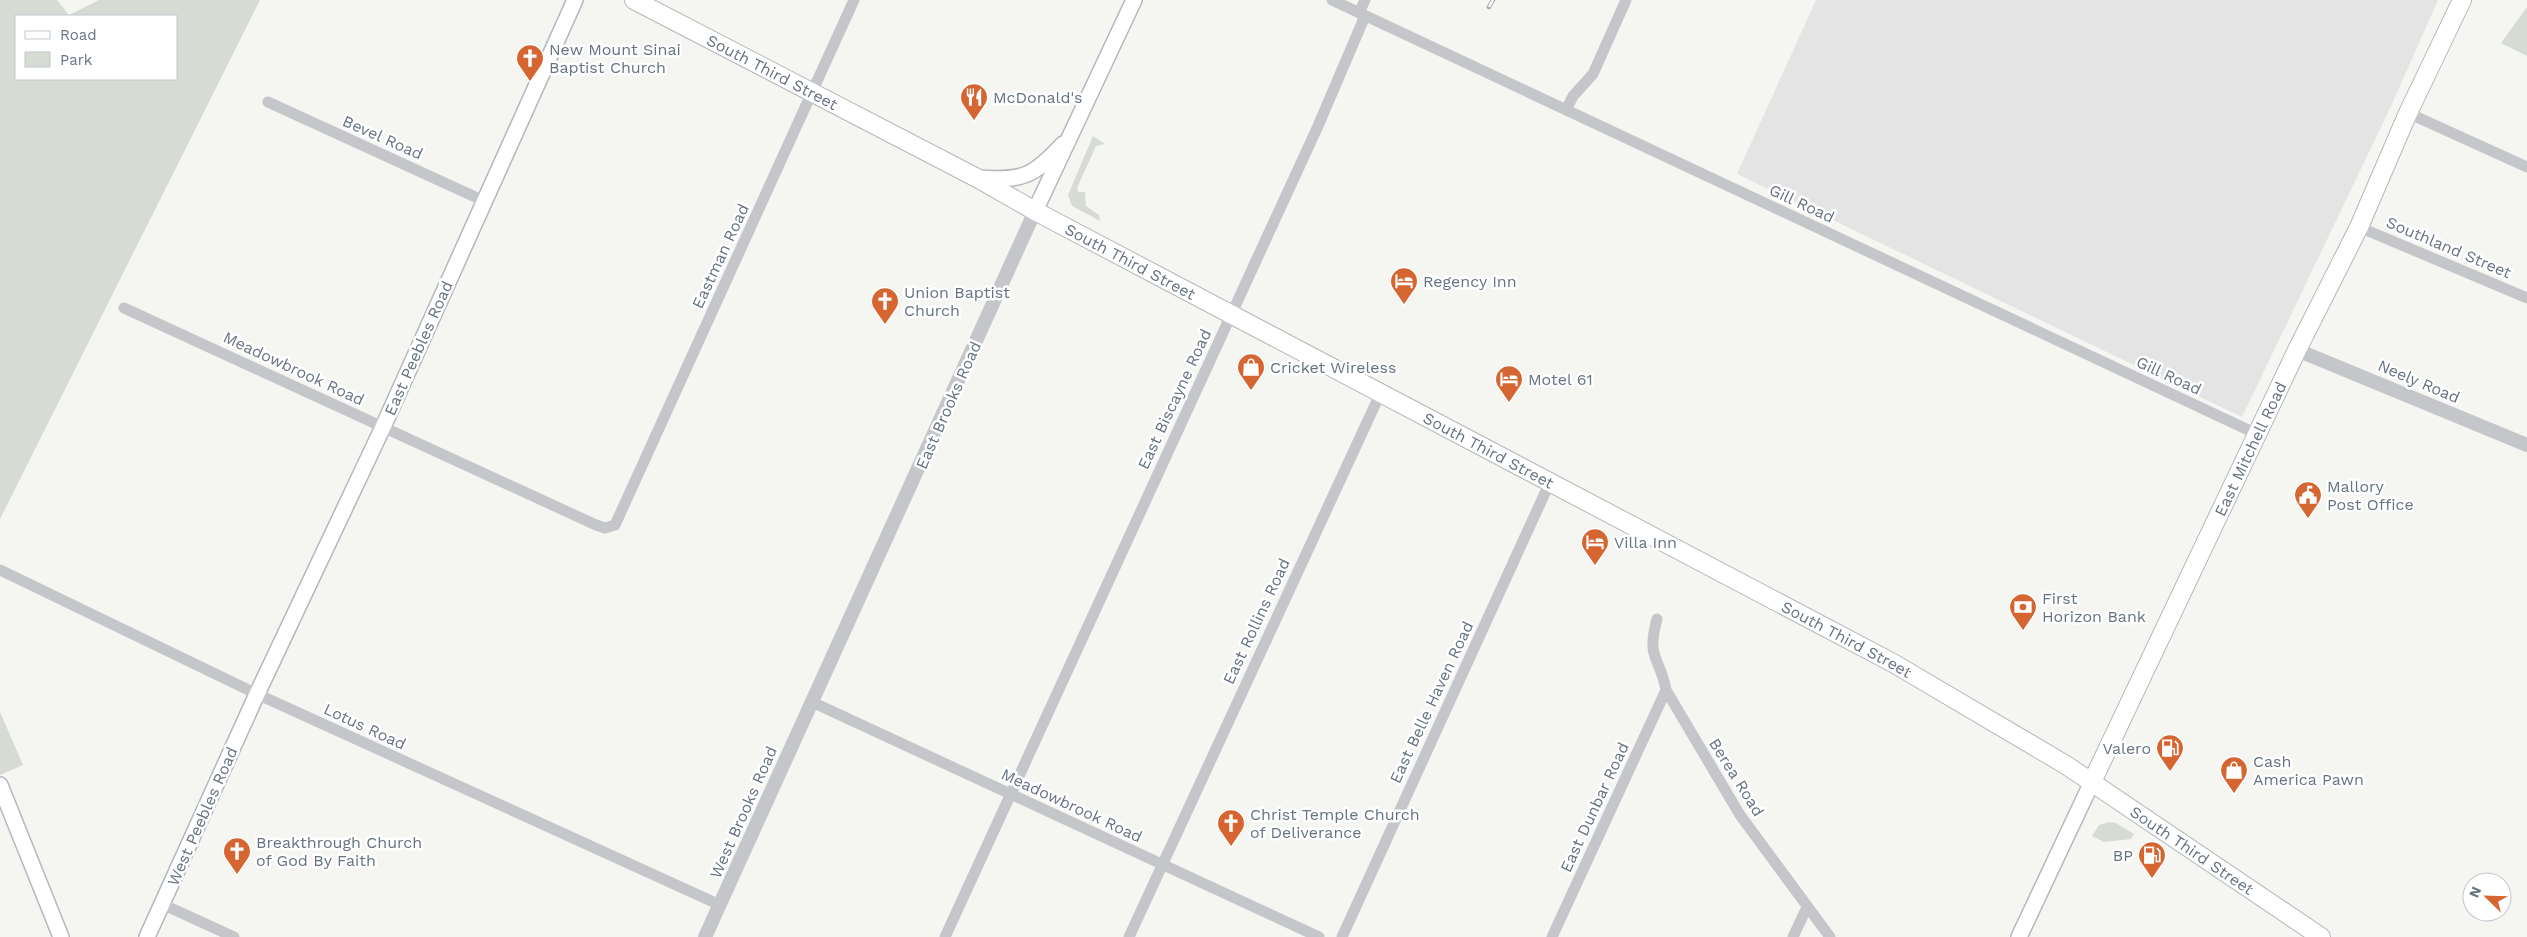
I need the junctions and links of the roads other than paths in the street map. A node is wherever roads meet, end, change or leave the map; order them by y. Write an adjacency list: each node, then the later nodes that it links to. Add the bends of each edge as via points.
1 (575, 0): 17 (main road, East Peebles Road)
2 (634, 0): 10 (main road, South Third Street)
3 (854, 0): 10 (street, Eastman Road)
4 (1134, 0): 14 (main road, East Brooks Road)
5 (1332, 0): 9 (street, Gill Road)
6 (1365, 0): 9 (street, East Biscayne Road)
7 (1626, 0): 12 (street, via 1593,74 1573,96)
8 (2462, 0): 13 (main road, East Mitchell Road)
9 (1362, 14): 12 (street, Gill Road); 22 (street, East Biscayne Road, via 1318,126)
10 (812, 93): 16 (main road, South Third Street); 29 (street, Eastman Road)
11 (268, 102): 17 (street, Bevel Road)
12 (1566, 110): 26 (street, Gill Road)
13 (2408, 113): 15 (street); 19 (main road, East Mitchell Road)
14 (1075, 130): 16 (main road, via 1039,169 1003,180); 18 (main road, East Brooks Road)
15 (2527, 167)
16 (977, 178): 18 (main road, South Third Street)
17 (484, 201): 25 (main road, East Peebles Road)
18 (1036, 211): 22 (main road, South Third Street); 34 (street, East Brooks Road)
19 (2359, 227): 20 (street, Southland Street); 23 (main road, East Mitchell Road)
20 (2527, 298)
21 (124, 308): 25 (street, Meadowbrook Road)
22 (1231, 314): 24 (main road, South Third Street); 37 (street, East Biscayne Road)
23 (2297, 350): 26 (main road, East Mitchell Road); 27 (street, Neely Road)
24 (1381, 392): 28 (main road, South Third Street); 38 (street, East Rollins Road)
25 (383, 426): 29 (street, Meadowbrook Road, via 596,525 605,528); 33 (main road, East Peebles Road)
26 (2258, 435): 35 (main road, East Mitchell Road)
27 (2527, 445)
28 (1550, 482): 35 (main road, South Third Street, via 1893,663 2066,765); 49 (street, East Belle Haven Road)
29 (615, 525)
30 (0, 570): 33 (street, Lotus Road)
31 (1657, 619): 32 (street, Berea Road, via 1653,656)
32 (1666, 690): 41 (street, Berea Road, via 1740,815); 50 (street, East Dunbar Road)
33 (257, 694): 39 (main road, West Peebles Road); 40 (street, Lotus Road)
34 (812, 702): 37 (street, Meadowbrook Road); 40 (street, West Brooks Road)
35 (2092, 784): 53 (main road); 54 (main road, South Third Street)
36 (0, 785): 42 (main road)
37 (1010, 795): 38 (street, Meadowbrook Road); 46 (street, East Biscayne Road)
38 (1163, 864): 47 (street, East Rollins Road); 48 (street, Meadowbrook Road)
39 (162, 904): 43 (main road, West Peebles Road); 44 (street)
40 (720, 905): 45 (street, West Brooks Road)
41 (1806, 907): 51 (street); 52 (street, Berea Road)
42 (62, 937)
43 (147, 937)
44 (234, 937)
45 (706, 937)
46 (945, 937)
47 (1129, 937)
48 (1319, 937)
49 (1342, 937)
50 (1552, 937)
51 (1793, 937)
52 (1830, 937)
53 (2019, 937)
54 (2321, 937)

